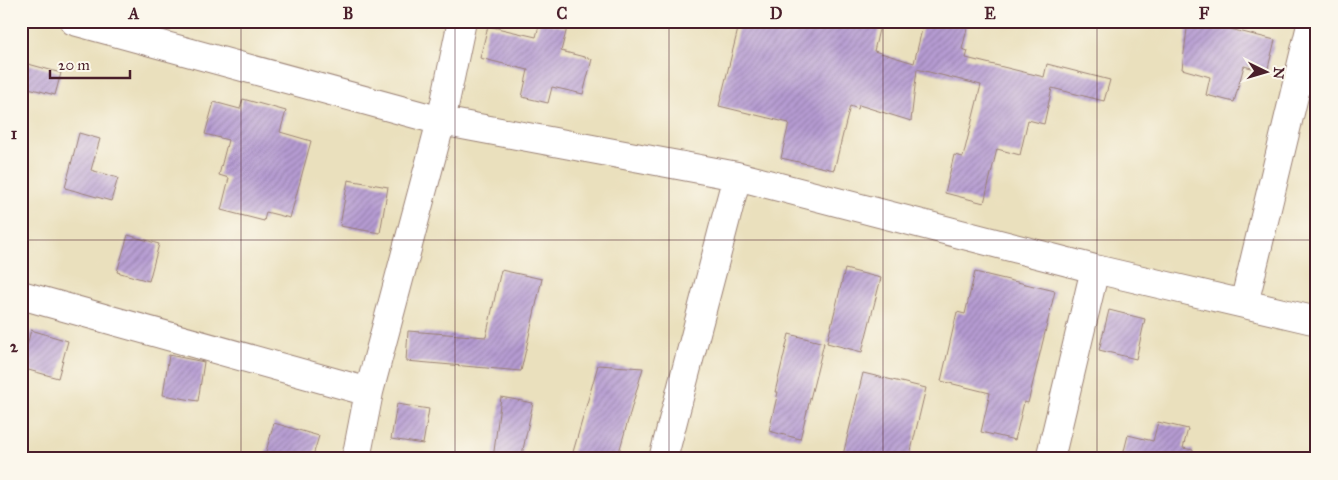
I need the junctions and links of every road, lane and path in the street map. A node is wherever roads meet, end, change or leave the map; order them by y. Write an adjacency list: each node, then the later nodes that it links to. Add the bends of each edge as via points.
1 (74, 21): 4 (street)
2 (462, 21): 4 (street)
3 (1312, 21): 8 (street)
4 (440, 121): 5 (street); 10 (street)
5 (737, 176): 6 (street); 12 (street)
6 (1095, 269): 8 (street); 13 (street)
7 (21, 295): 10 (street)
8 (1244, 304): 9 (street)
9 (1317, 321)
10 (369, 392): 11 (street)
11 (356, 459)
12 (663, 459)
13 (1050, 459)

